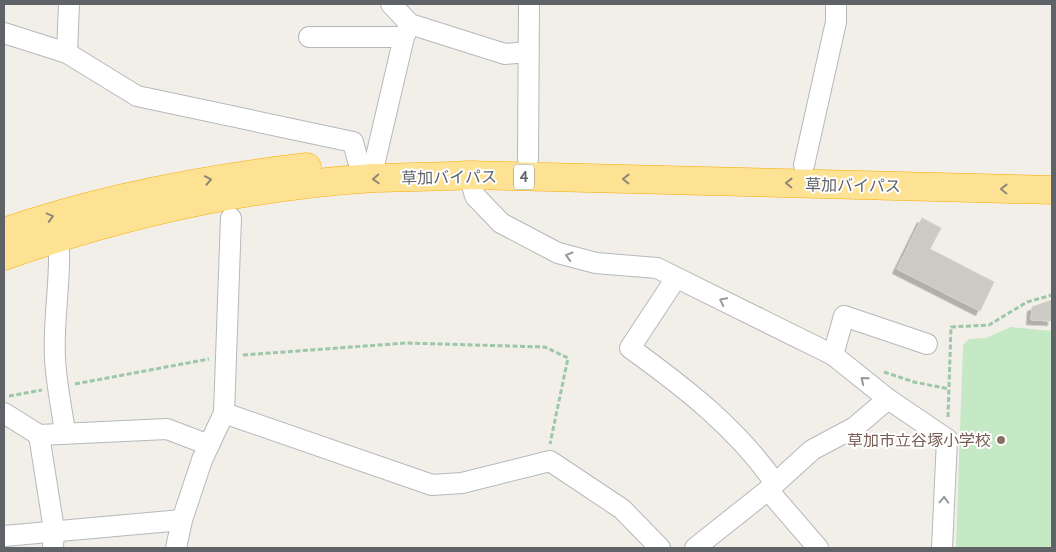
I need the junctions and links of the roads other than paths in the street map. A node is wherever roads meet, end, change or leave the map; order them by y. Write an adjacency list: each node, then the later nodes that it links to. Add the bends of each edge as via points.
1 (69, 4): 9 (street)
2 (391, 4): 5 (street)
3 (528, 4): 8 (street)
4 (836, 4): 12 (street, via 836,22)
5 (407, 30): 7 (street); 8 (street, via 505,54); 11 (street)
6 (4, 33): 9 (street)
7 (309, 37)
8 (528, 52): 10 (street)
9 (67, 53): 11 (street, via 138,96 353,142)
10 (528, 159): 11 (highway, 草加バイパス / 4); 12 (highway, 草加バイパス / 4)
11 (367, 161): 17 (highway, 草加バイパス / 4, one-way to 11, via 139,194 232,176)
12 (804, 165): 13 (highway, 草加バイパス / 4)
13 (1052, 171)
14 (469, 175): 15 (highway, 草加バイパス / 4, one-way to 14); 19 (highway, 草加バイパス / 4, one-way to 19, via 373,178 188,204 90,228); 20 (street, one-way to 14, via 657,268 596,263 558,252 501,223 475,196)
15 (1052, 190)
16 (231, 218): 25 (street)
17 (4, 232)
18 (58, 250): 27 (street, via 60,282 54,358)
19 (4, 256)
20 (676, 278): 22 (street, one-way to 20); 29 (street, via 630,348 687,389 758,459)
21 (927, 344): 22 (street, via 844,316)
22 (832, 355): 23 (street, one-way to 22)
23 (888, 399): 29 (street, via 855,427 812,450); 37 (street, one-way to 23, via 947,439)
24 (4, 413): 26 (street)
25 (224, 413): 28 (street); 34 (street, via 432,485 462,483 550,461 622,509)
26 (39, 434): 27 (street); 32 (street)
27 (66, 434): 28 (street, via 167,429)
28 (209, 446): 30 (street)
29 (771, 487): 35 (street); 36 (street)
30 (182, 520): 32 (street); 33 (street)
31 (4, 536): 32 (street)
32 (54, 539)
33 (176, 548)
34 (660, 548)
35 (695, 548)
36 (818, 548)
37 (942, 548)

